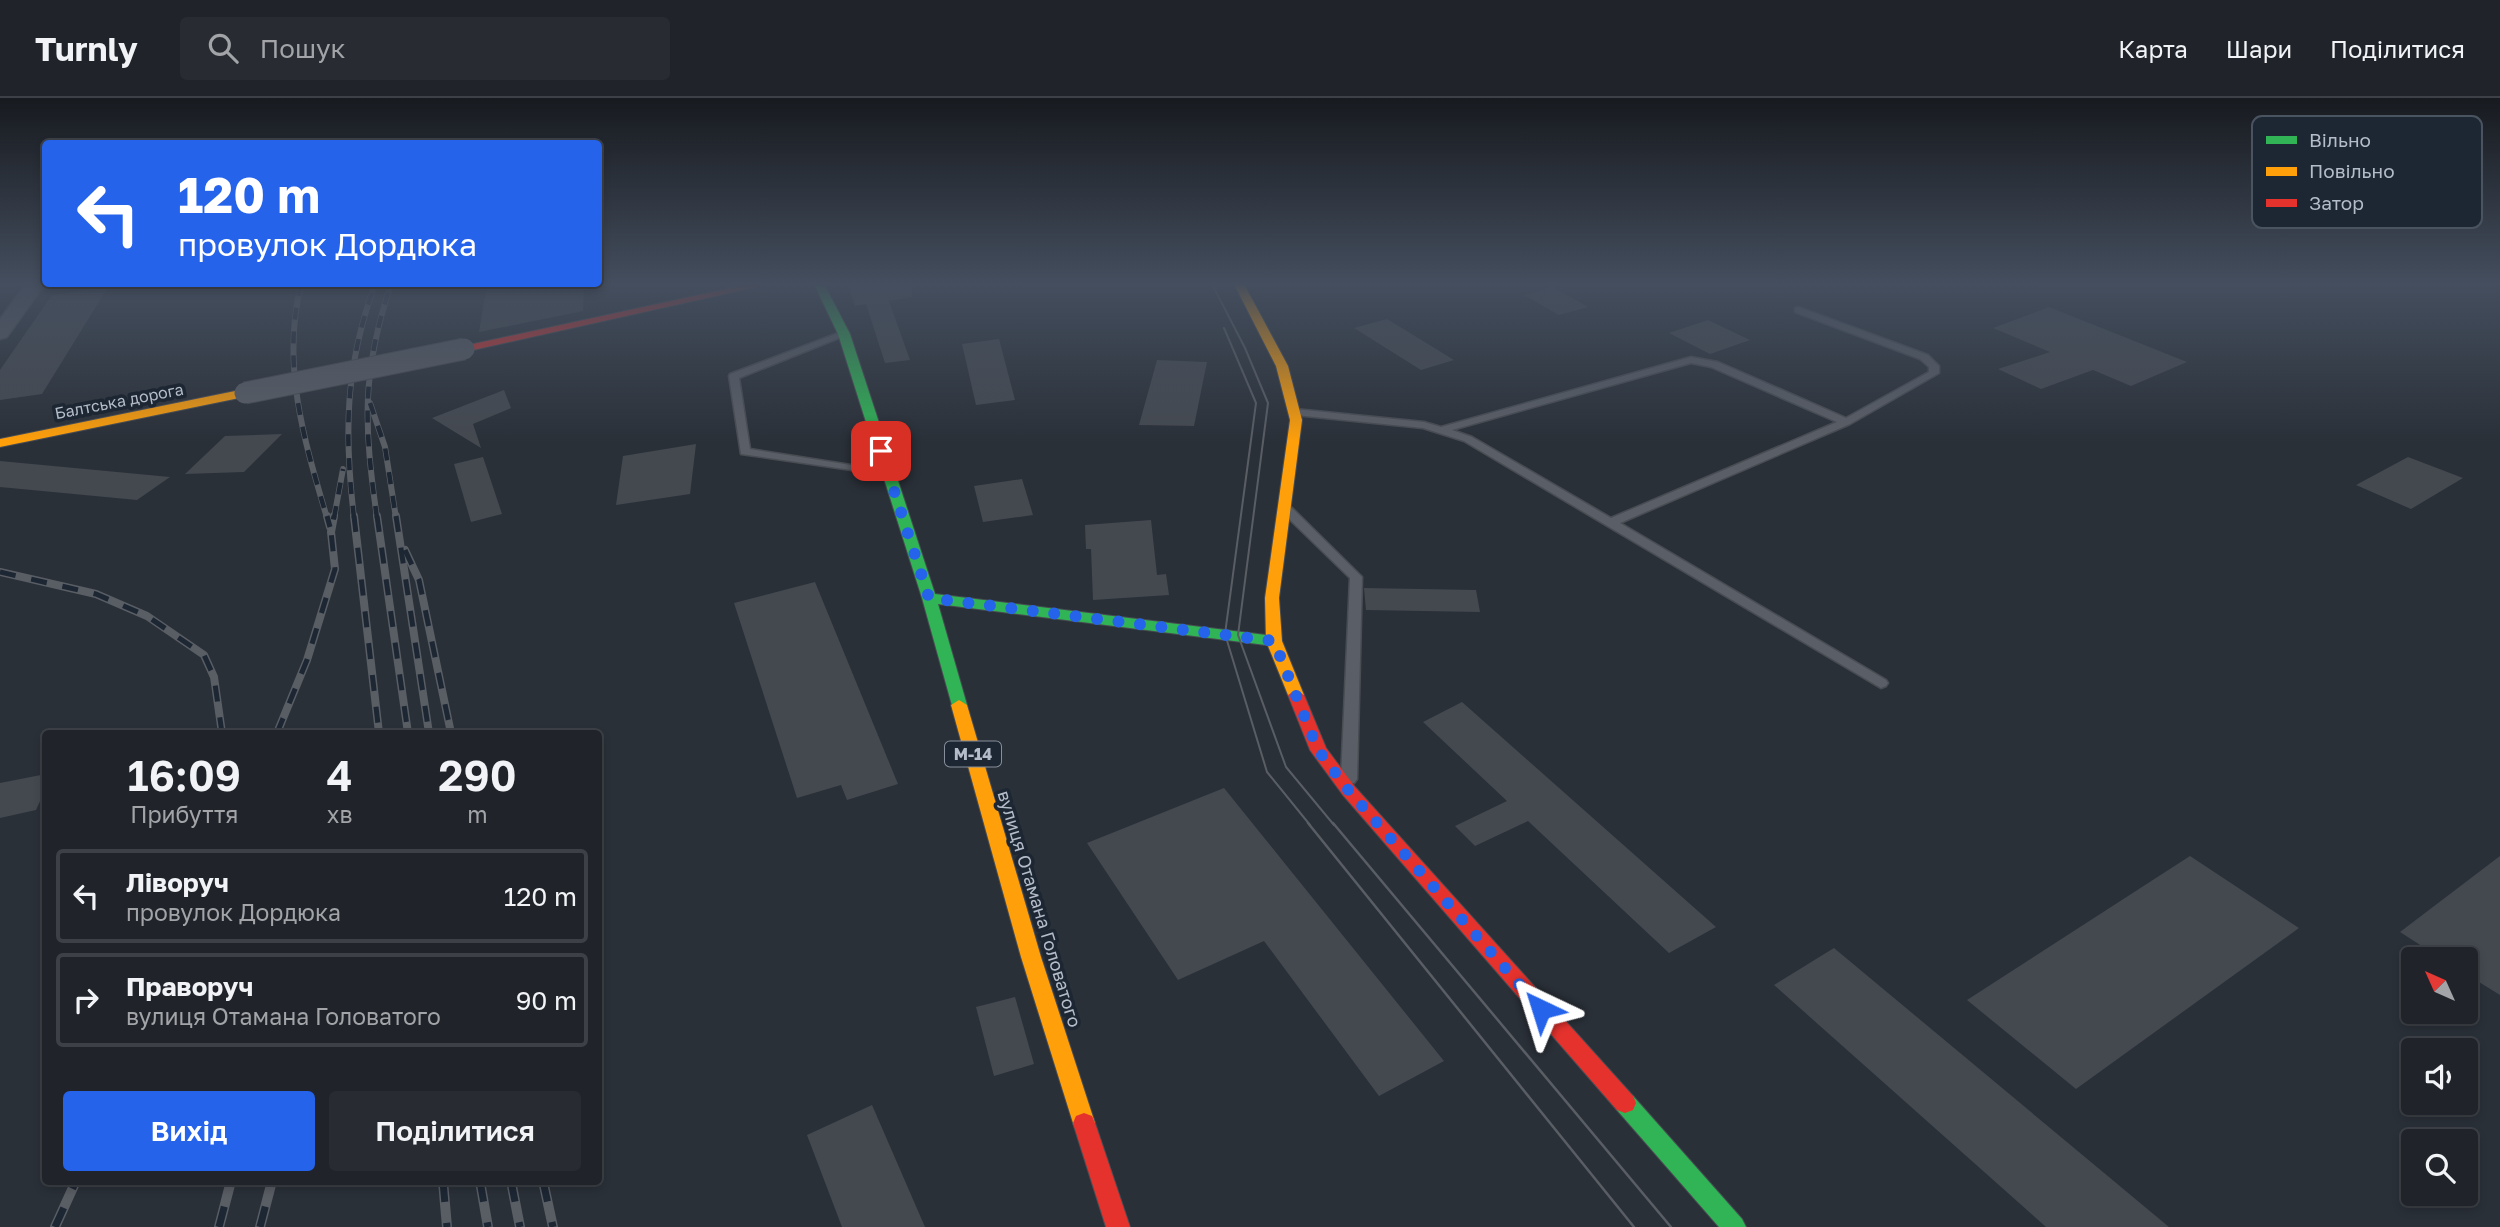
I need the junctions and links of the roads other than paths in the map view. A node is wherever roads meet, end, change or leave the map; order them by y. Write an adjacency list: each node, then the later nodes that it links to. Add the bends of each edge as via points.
1 (521, 337): 6 (main road)
2 (837, 337): 12 (lane, via 734,376 745,452)
3 (845, 337): 12 (main road, вулиця Отамана Головатого / М-14)
4 (1269, 337): 8 (main road, via 1286,375)
5 (1870, 337): 9 (lane, via 1924,357 1934,366 1934,373)
6 (464, 349): 7 (street, bridge)
7 (245, 393): 11 (main road, Балтська дорога)
8 (1295, 412): 10 (lane); 13 (main road)
9 (1846, 422): 10 (lane, via 1714,364 1691,360); 14 (lane)
10 (1445, 429): 14 (lane)
11 (0, 443)
12 (889, 474): 15 (main road, вулиця Отамана Головатого / М-14)
13 (1284, 507): 16 (main road, via 1272,597); 18 (lane, via 1356,577)
14 (1610, 523): 17 (lane)
15 (929, 598): 16 (main road); 19 (main road, вулиця Отамана Головатого / М-14, via 1031,957)
16 (1274, 641): 18 (main road, via 1318,750)
17 (1881, 682)
18 (1349, 791): 20 (main road)
19 (1118, 1227)
20 (1734, 1227)

